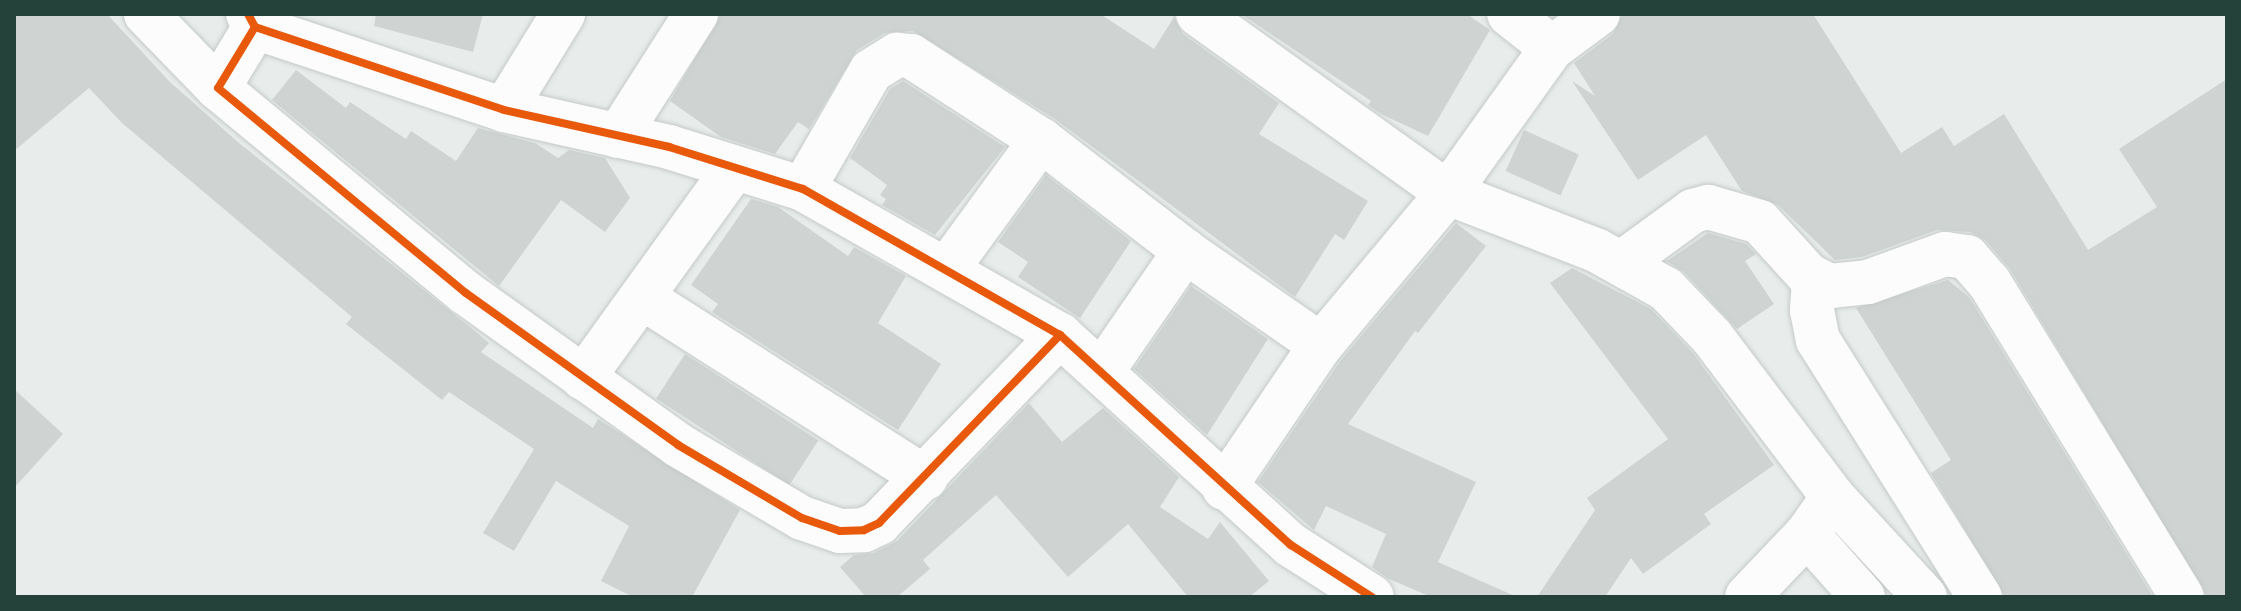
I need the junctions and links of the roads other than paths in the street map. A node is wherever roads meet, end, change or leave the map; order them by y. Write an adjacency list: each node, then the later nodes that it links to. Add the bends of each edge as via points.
1 (146, 14): 9 (street)
2 (563, 14): 10 (street)
3 (696, 14): 11 (street)
4 (1198, 14): 15 (street)
5 (1509, 14): 8 (street)
6 (1598, 14): 8 (street)
7 (252, 20): 9 (street); 10 (street)
8 (1552, 48): 15 (street)
9 (218, 88): 24 (street, via 466,293)
10 (504, 110): 11 (street)
11 (618, 136): 13 (street)
12 (1041, 140): 14 (street, via 920,59 897,55 871,71); 16 (street); 18 (street)
13 (733, 170): 14 (street); 20 (street)
14 (803, 189): 18 (street)
15 (1448, 193): 17 (street); 22 (street)
16 (1185, 251): 22 (street); 23 (street)
17 (1623, 262): 19 (street, via 1693,211 1708,207 1760,222); 27 (street, via 1686,307)
18 (947, 269): 21 (street)
19 (1814, 280): 33 (street, via 1812,319 1818,340); 34 (street, via 1847,285 1945,254 1967,257 1989,282)
20 (643, 298): 24 (street); 25 (street)
21 (1060, 335): 23 (street); 25 (street)
22 (1321, 345): 26 (street)
23 (1103, 370): 26 (street)
24 (583, 378): 25 (street, via 678,445 789,511 828,528 854,532 872,527)
25 (926, 478)
26 (1224, 488): 29 (street, via 1291,545)
27 (1833, 497): 28 (street); 32 (street)
28 (1807, 534): 30 (street); 31 (street)
29 (1372, 597)
30 (1747, 597)
31 (1863, 597)
32 (1925, 597)
33 (1980, 597)
34 (2182, 597)

